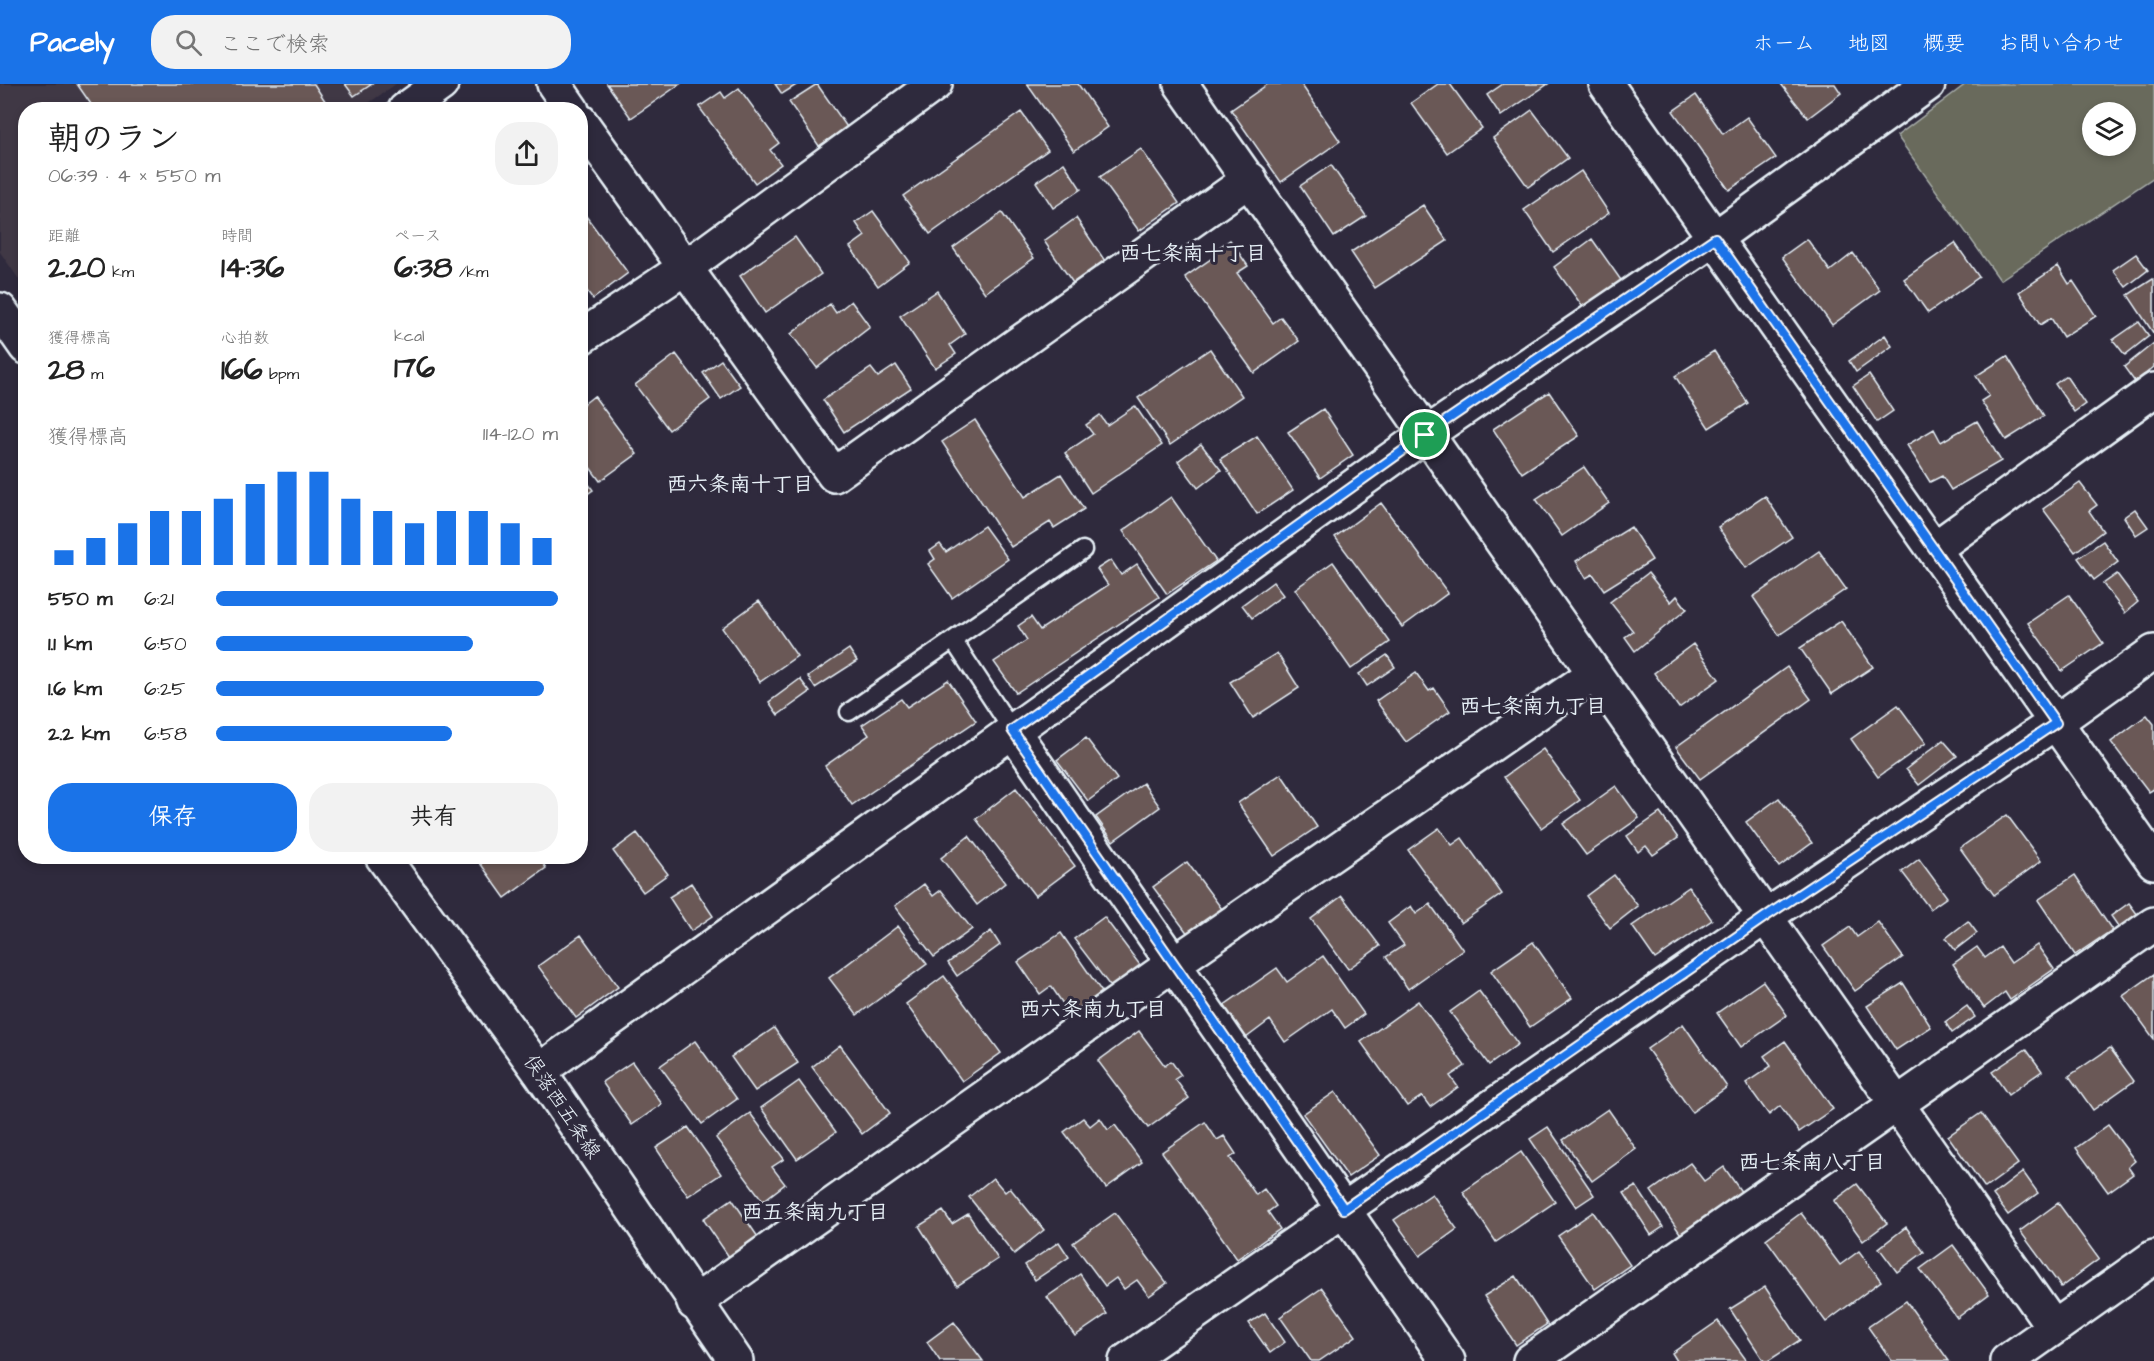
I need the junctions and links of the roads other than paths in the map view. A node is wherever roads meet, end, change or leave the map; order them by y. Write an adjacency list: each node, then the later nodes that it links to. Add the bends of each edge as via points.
1 (441, 84): 7 (street)
2 (554, 84): 8 (street)
3 (935, 84): 12 (street)
4 (1181, 84): 10 (street)
5 (1606, 84): 11 (street)
6 (1928, 84): 11 (street)
7 (416, 102)
8 (566, 102)
9 (588, 132): 12 (street)
10 (1250, 179): 12 (street, via 834,475); 17 (street)
11 (1715, 238): 17 (street); 18 (street)
12 (686, 267): 14 (street)
13 (0, 310): 15 (street)
14 (588, 333)
15 (18, 336)
16 (2154, 390): 18 (street)
17 (1425, 435): 22 (street); 25 (street)
18 (1934, 549): 24 (street)
19 (1083, 550): 20 (lane)
20 (953, 640): 23 (lane); 25 (lane)
21 (2154, 652): 24 (street)
22 (1594, 674): 28 (street); 30 (street)
23 (849, 712)
24 (2056, 723): 26 (street); 28 (street)
25 (1012, 730): 30 (street); 31 (street)
26 (2154, 862)
27 (388, 864): 31 (street, 俣落西五条線)
28 (1765, 917): 32 (street); 33 (street)
29 (2154, 924): 32 (street)
30 (1173, 964): 33 (street); 35 (street)
31 (539, 1071): 35 (street, 俣落西五条線)
32 (1896, 1104): 36 (street); 40 (street)
33 (1344, 1209): 38 (street); 39 (street)
34 (2154, 1257): 36 (street)
35 (694, 1303): 37 (street, 俣落西五条線)
36 (2054, 1328): 41 (street)
37 (736, 1361)
38 (1126, 1361)
39 (1448, 1361)
40 (1530, 1361)
41 (2007, 1361)

